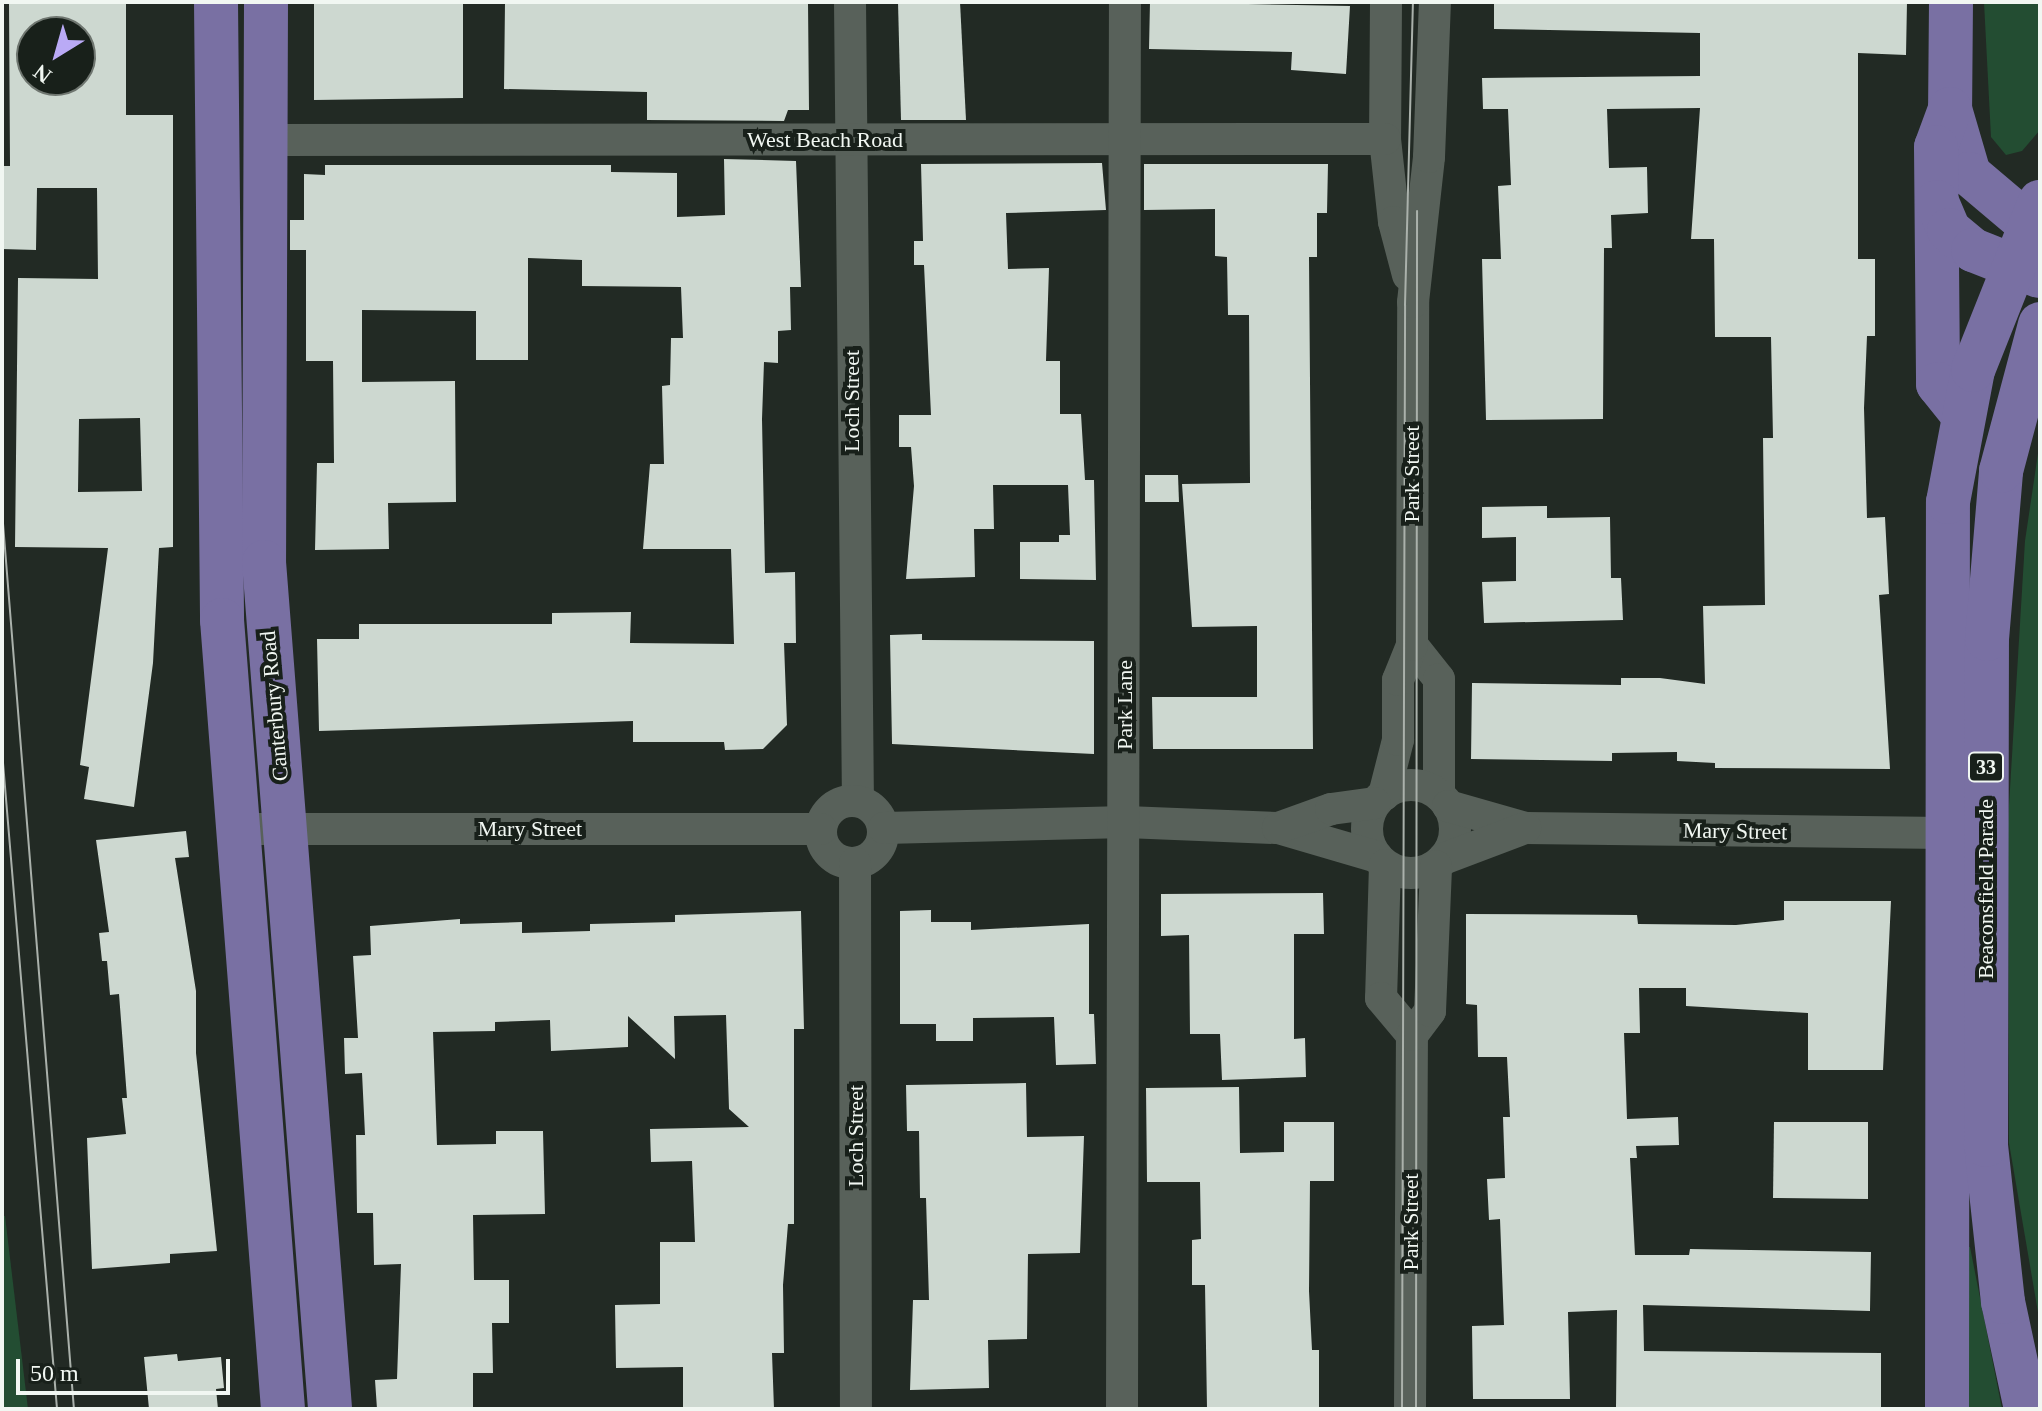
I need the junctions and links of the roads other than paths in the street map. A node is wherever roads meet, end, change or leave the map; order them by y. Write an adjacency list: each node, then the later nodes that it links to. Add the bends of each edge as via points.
1 (216, 2): 27 (main road, Canterbury Road, via 222,620)
2 (266, 2): 11 (main road, Canterbury Road)
3 (850, 2): 12 (street, Loch Street)
4 (1125, 2): 9 (street, Park Lane)
5 (1386, 2): 10 (street, Park Street)
6 (1435, 2): 16 (street, Park Street, via 1429,157)
7 (1951, 2): 8 (main road, Beaconsfield Parade)
8 (1950, 109): 13 (main road, Beaconsfield Parade, via 1936,147); 14 (main road, Beaconsfield Parade, via 1972,179)
9 (1122, 139): 10 (street, West Beach Road); 12 (street, West Beach Road); 23 (street, Park Lane)
10 (1385, 139): 16 (street, Park Street, via 1394,222)
11 (266, 140): 12 (street, West Beach Road); 28 (main road, Canterbury Road, via 264,562)
12 (851, 140): 22 (street, Loch Street)
13 (1937, 202): 15 (main road, Beaconsfield Parade, via 1958,239); 18 (main road, Beaconsfield Parade, via 1938,384)
14 (2037, 220): 15 (main road, Beaconsfield Parade / 33)
15 (2026, 272): 18 (main road, Beaconsfield Parade / 33)
16 (1413, 302): 19 (street, Park Street)
17 (2040, 324): 41 (main road, Beaconsfield Parade / 33, via 2001,471 1987,639 1986,1145 2005,1316)
18 (1962, 414): 30 (main road, Beaconsfield Parade / 33, via 1948,502)
19 (1412, 645): 20 (street, Park Street, via 1398,680 1398,740); 21 (street, via 1439,679)
20 (1380, 799): 21 (street, via 1414,785); 25 (street); 31 (street, via 1367,831)
21 (1443, 800): 26 (street, Mary Street); 32 (street, via 1455,833)
22 (858, 801): 24 (street, via 875,810); 29 (street, via 837,804)
23 (1126, 822): 24 (street); 25 (street); 38 (street, Park Lane)
24 (884, 828): 33 (street, via 880,848)
25 (1278, 828): 31 (street)
26 (1525, 828): 30 (street, Mary Street); 32 (street, Mary Street)
27 (239, 829): 28 (street, Mary Street); 35 (main road, Canterbury Road)
28 (285, 829): 29 (street, Mary Street); 36 (main road, Canterbury Road)
29 (821, 829): 33 (street, via 827,851)
30 (1944, 833): 40 (main road, Beaconsfield Parade / 33)
31 (1381, 861): 32 (street, via 1411,873); 34 (street, via 1381,998)
32 (1440, 862): 34 (street, Park Street, via 1430,1011)
33 (855, 863): 37 (street, Loch Street)
34 (1412, 1035): 39 (street, Park Street)
35 (283, 1409)
36 (330, 1409)
37 (856, 1409)
38 (1122, 1409)
39 (1410, 1409)
40 (1947, 1409)
41 (2026, 1409)

